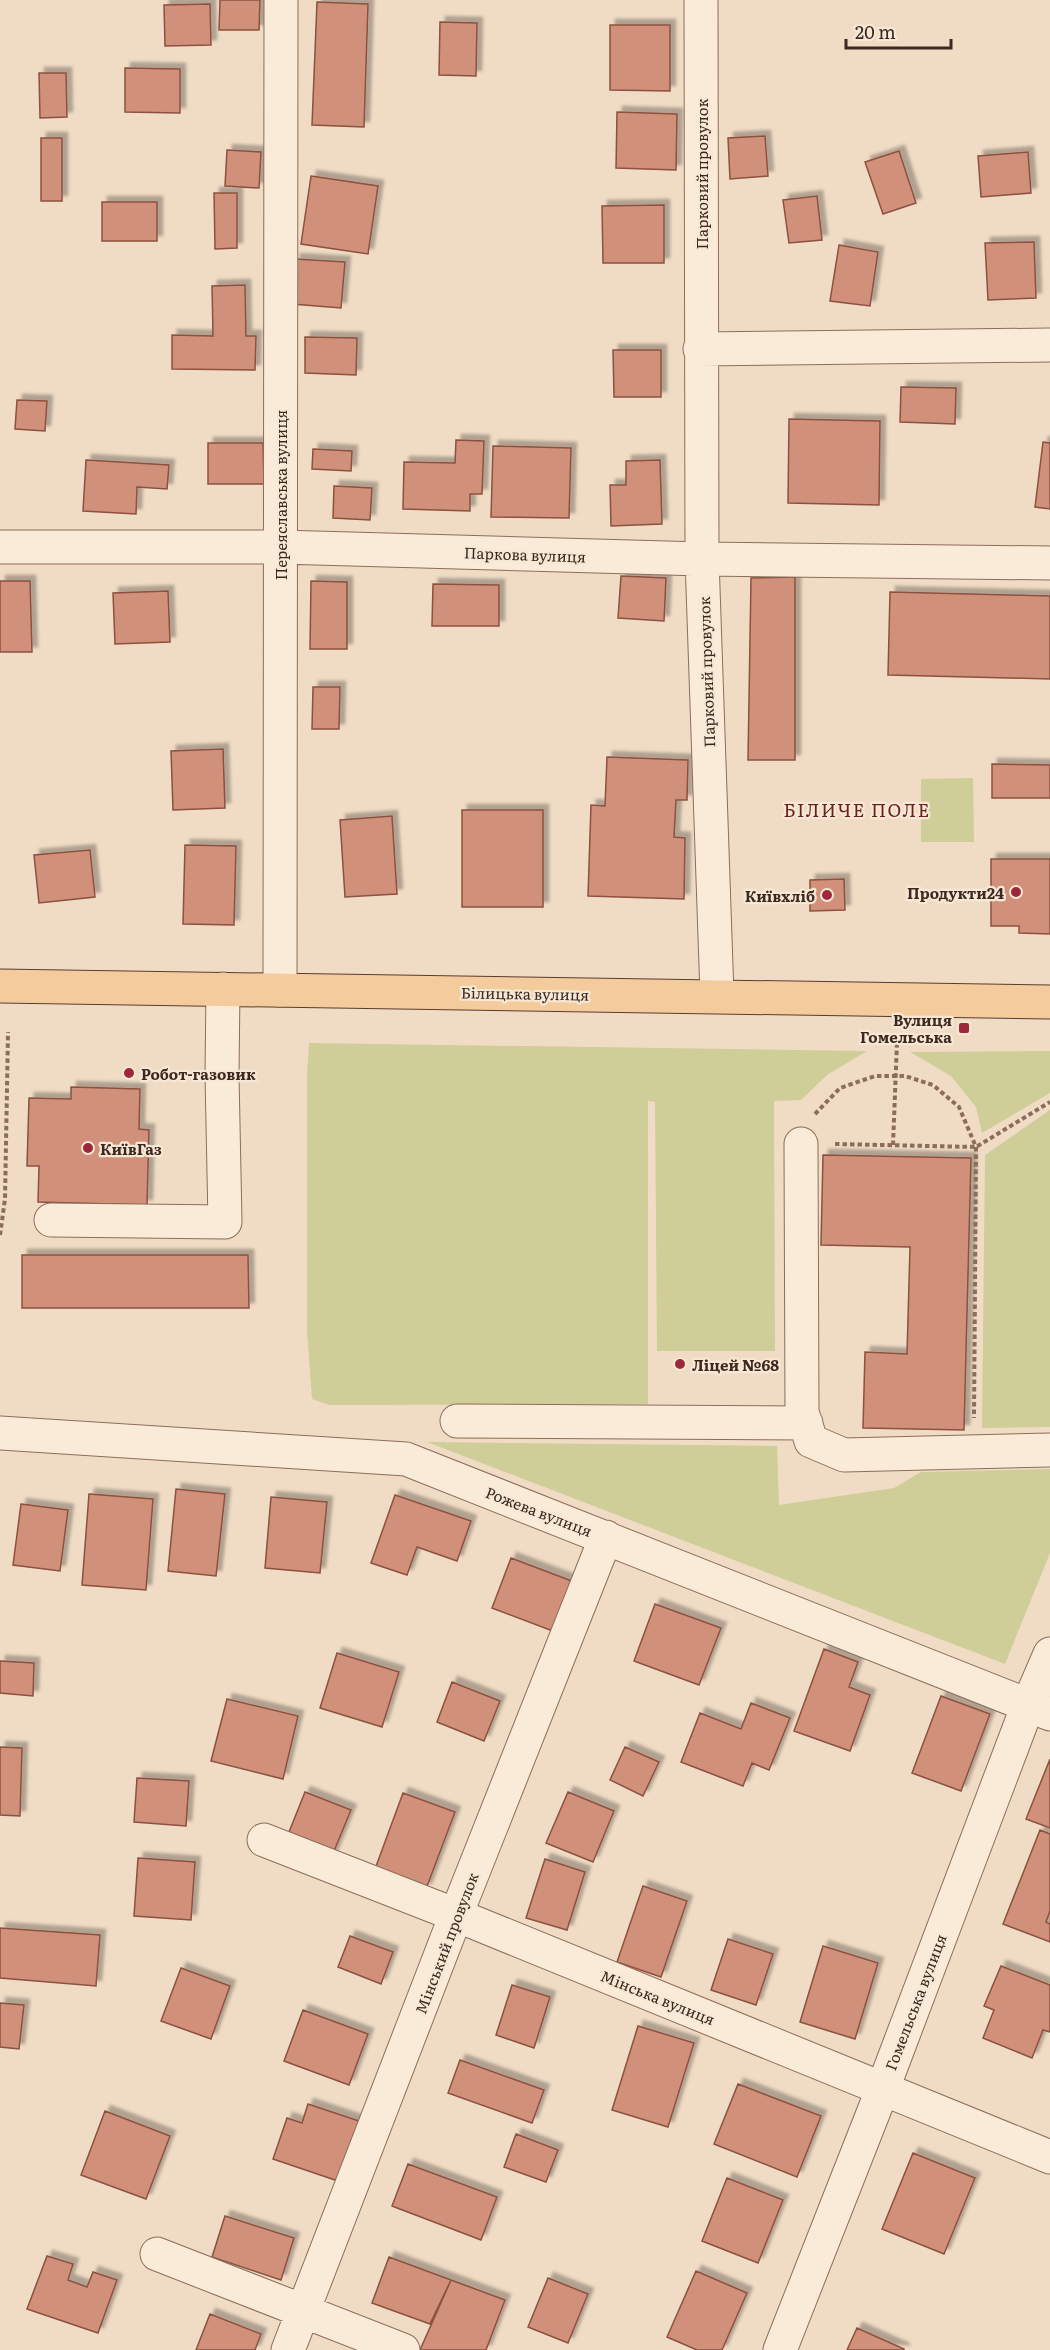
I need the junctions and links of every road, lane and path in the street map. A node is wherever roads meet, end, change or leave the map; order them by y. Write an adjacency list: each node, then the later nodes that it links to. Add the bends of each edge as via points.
1 (281, 0): 6 (street, Переяславська вулиця)
2 (701, 0): 4 (street, Парковий провулок)
3 (1050, 345): 4 (street)
4 (700, 349): 7 (street, Парковий провулок)
5 (0, 547): 6 (street, Паркова вулиця)
6 (280, 547): 7 (street, Паркова вулиця); 11 (street, Переяславська вулиця)
7 (702, 559): 8 (street, Паркова вулиця); 12 (street, Парковий провулок)
8 (1050, 563)
9 (0, 987): 10 (main road, Білицька вулиця)
10 (223, 989): 11 (main road, Білицька вулиця); 21 (street, via 225,1222)
11 (280, 990): 12 (main road, Білицька вулиця)
12 (717, 995): 13 (main road, Білицька вулиця)
13 (1050, 1002)
14 (8, 1032): 22 (path, via 5,1199)
15 (897, 1042): 16 (path)
16 (895, 1076): 18 (path, via 875,1076 840,1088 813,1116); 19 (path); 20 (path, via 933,1085 959,1107)
17 (1050, 1102): 20 (path)
18 (801, 1143): 19 (path); 24 (street, via 802,1412)
19 (893, 1145): 20 (path)
20 (976, 1146): 27 (path)
21 (51, 1220)
22 (0, 1235)
23 (457, 1421): 24 (street)
24 (806, 1423): 27 (street, via 812,1441 844,1455)
25 (0, 1433): 28 (street, Рожева вулиця, via 406,1459)
26 (1050, 1450): 27 (street)
27 (974, 1452)
28 (606, 1537): 30 (street, Рожева вулиця); 32 (street, Мінський провулок)
29 (1050, 1654): 30 (street, Гомельська вулиця)
30 (1039, 1709): 33 (street, Гомельська вулиця)
31 (264, 1840): 32 (street, Мінська вулиця)
32 (456, 1915): 33 (street, Мінська вулиця); 36 (street, Мінський провулок)
33 (883, 2088): 34 (street, Мінська вулиця); 39 (street, Гомельська вулиця)
34 (1050, 2157)
35 (157, 2254): 36 (street)
36 (303, 2311): 37 (street, Мінський провулок); 38 (street)
37 (288, 2350)
38 (403, 2350)
39 (780, 2350)

